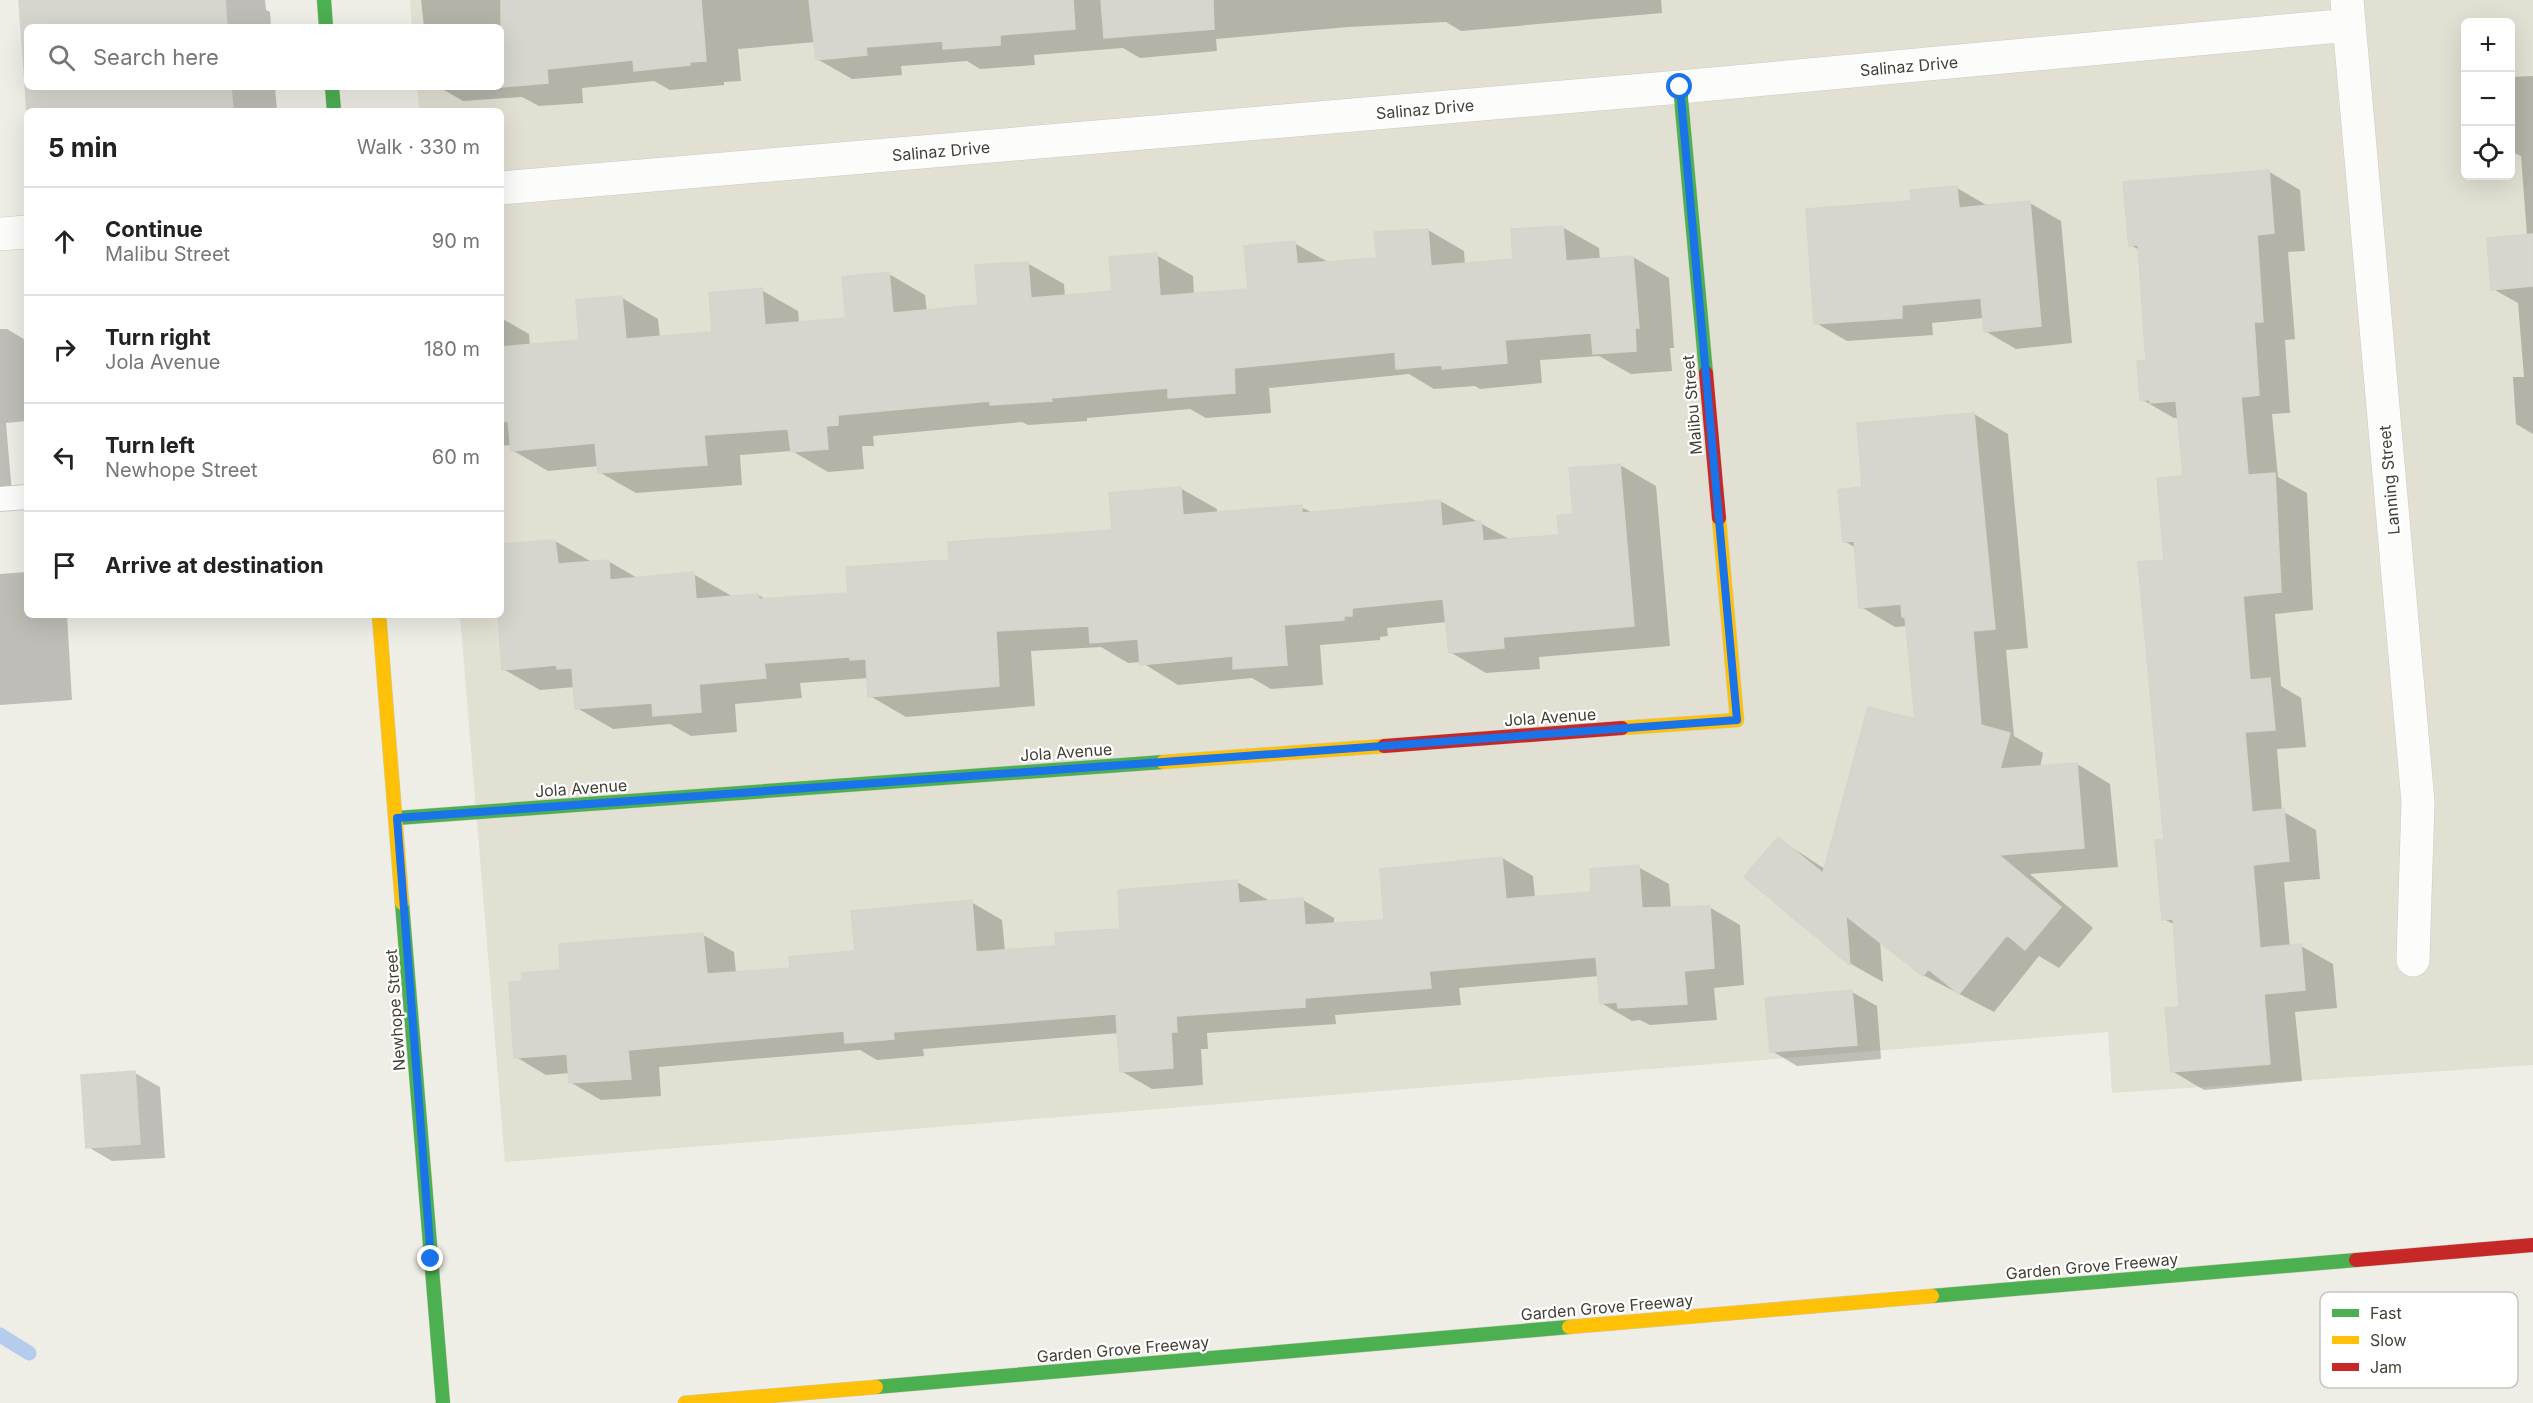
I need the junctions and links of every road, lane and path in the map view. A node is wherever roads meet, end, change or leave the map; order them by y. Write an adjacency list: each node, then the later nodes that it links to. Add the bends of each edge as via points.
1 (324, 0): 3 (main road)
2 (2348, 13): 4 (street, Salinaz Drive); 15 (street, Lanning Street, via 2418,802)
3 (326, 24)
4 (1680, 87): 7 (street, Salinaz Drive); 13 (main road, Malibu Street)
5 (332, 90): 6 (main road)
6 (334, 108)
7 (504, 188)
8 (24, 231): 9 (street)
9 (0, 234)
10 (24, 497): 11 (lane)
11 (0, 499)
12 (379, 618): 14 (main road, Newhope Street)
13 (1737, 720): 14 (main road, Jola Avenue)
14 (397, 818): 17 (main road, Newhope Street)
15 (2413, 960)
16 (2533, 1245): 18 (main road, Garden Grove Freeway)
17 (443, 1403)
18 (685, 1403)

